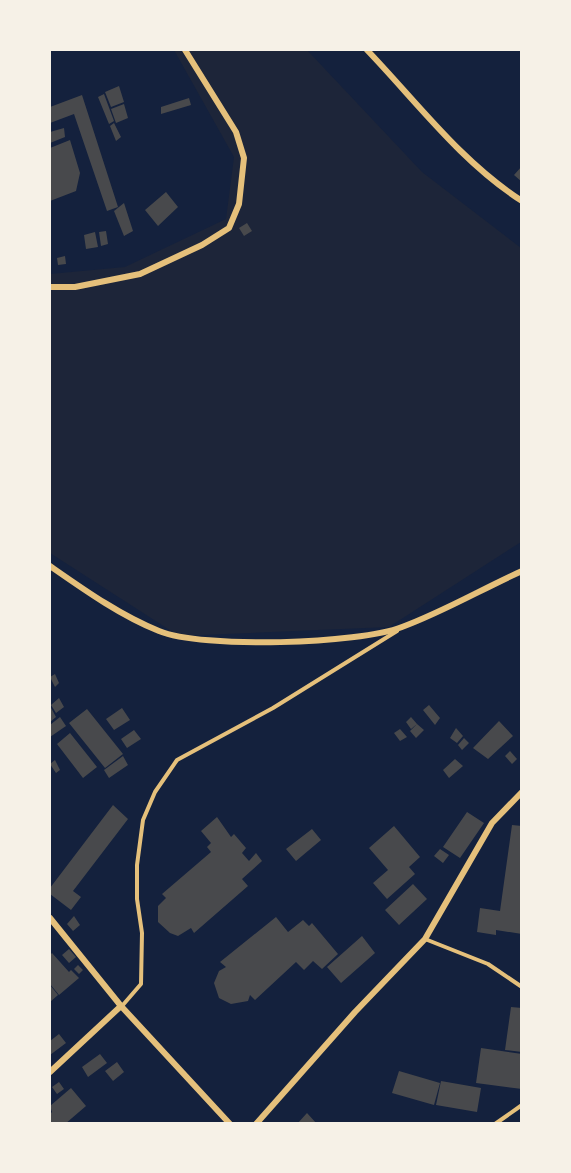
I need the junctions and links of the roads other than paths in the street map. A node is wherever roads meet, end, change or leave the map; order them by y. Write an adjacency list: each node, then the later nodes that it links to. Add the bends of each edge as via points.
1 (185, 50): 4 (street, via 236,132 244,158 239,204 229,228 202,246 140,274 75,287)
2 (367, 50): 3 (street, via 439,130 496,183)
3 (522, 201)
4 (50, 287)
5 (50, 566): 7 (street, via 151,627 190,640 285,641)
6 (522, 570): 7 (street)
7 (401, 628): 12 (lane, via 273,708 177,760 155,792 143,820 137,865 141,984)
8 (522, 792): 10 (street, via 492,823)
9 (50, 918): 12 (street)
10 (424, 939): 11 (lane, via 489,964); 16 (street)
11 (522, 987)
12 (121, 1006): 13 (street); 15 (street)
13 (50, 1072)
14 (522, 1105): 17 (lane)
15 (230, 1124)
16 (256, 1124)
17 (495, 1124)

